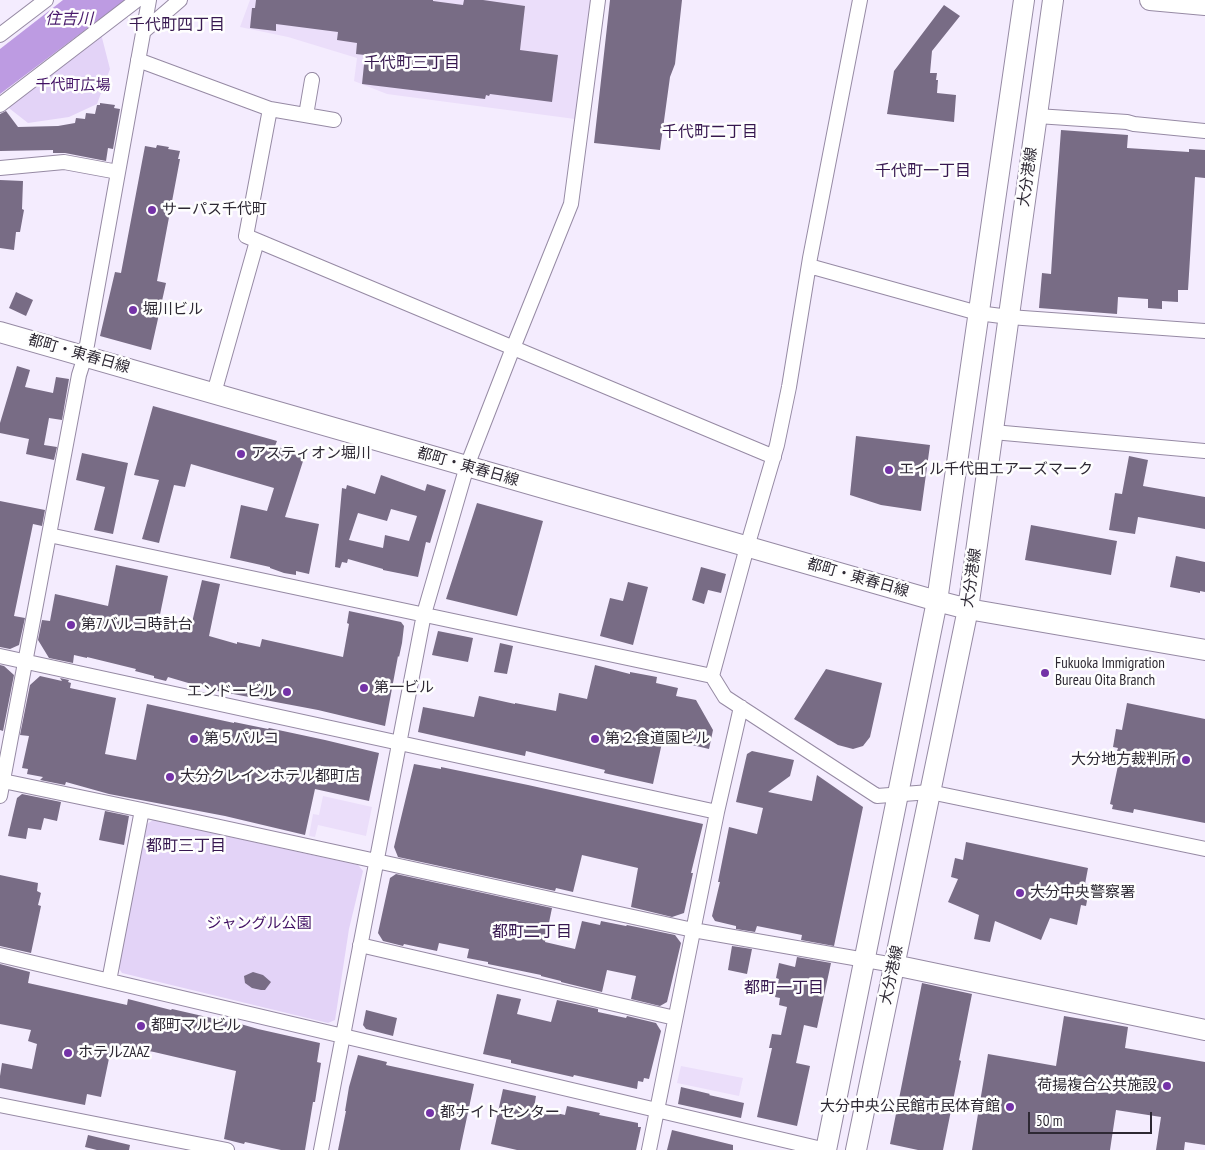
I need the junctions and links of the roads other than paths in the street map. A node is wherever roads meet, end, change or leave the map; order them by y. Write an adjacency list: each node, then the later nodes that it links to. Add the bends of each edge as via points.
1 (46, 0): 12 (street)
2 (137, 0): 15 (street)
3 (149, 0): 11 (street)
4 (180, 0): 11 (street)
5 (598, 0): 29 (street, via 571,204)
6 (860, 0): 24 (street)
7 (1024, 0): 25 (main road, 大分港線)
8 (1054, 0): 18 (main road, 大分港線)
9 (1150, 0): 10 (main road)
10 (1205, 5)
11 (144, 31): 13 (street)
12 (0, 35)
13 (138, 60): 16 (street); 22 (street)
14 (312, 80): 17 (street)
15 (0, 105)
16 (270, 109): 17 (street); 23 (street, via 246,236)
17 (306, 115): 19 (street)
18 (1037, 116): 20 (street); 26 (main road, 大分港線)
19 (334, 120)
20 (1205, 131)
21 (0, 168): 22 (street, via 64,162)
22 (118, 172): 30 (street)
23 (257, 241): 29 (street); 31 (street)
24 (809, 266): 25 (street); 34 (street)
25 (978, 313): 26 (street); 38 (main road, 大分港線)
26 (1009, 317): 27 (street); 32 (main road, 大分港線)
27 (1205, 331)
28 (0, 332): 30 (main road, 都町・東春日線)
29 (513, 348): 34 (street); 35 (street)
30 (85, 356): 31 (main road, 都町・東春日線); 36 (street)
31 (214, 393): 35 (main road, 都町・東春日線)
32 (993, 432): 33 (street); 39 (main road, 大分港線)
33 (1205, 451)
34 (774, 457): 37 (street)
35 (467, 466): 37 (main road, 都町・東春日線); 40 (street)
36 (49, 535): 40 (street); 43 (street)
37 (747, 547): 38 (main road, 都町・東春日線); 44 (street)
38 (937, 601): 39 (main road, 都町・東春日線); 49 (main road, 大分港線)
39 (968, 609): 41 (main road, 都町・東春日線); 48 (main road, 大分港線)
40 (424, 614): 44 (street); 46 (street)
41 (1205, 650)
42 (0, 656): 43 (street)
43 (25, 661): 46 (street); 47 (street)
44 (712, 676): 45 (street, via 725,697)
45 (741, 708): 49 (street, via 877,796); 52 (street)
46 (399, 742): 52 (street); 54 (street)
47 (3, 781): 50 (street); 51 (street)
48 (930, 792): 49 (street); 53 (street); 59 (main road, 大分港線)
49 (898, 795): 58 (main road, 大分港線)
50 (0, 796)
51 (142, 810): 54 (street); 60 (street)
52 (717, 812): 55 (street)
53 (1205, 849)
54 (376, 862): 55 (street); 56 (street)
55 (693, 930): 58 (street); 61 (street)
56 (360, 945): 61 (street); 63 (street)
57 (0, 955): 60 (street)
58 (864, 960): 59 (street); 69 (main road, 大分港線)
59 (894, 965): 62 (main road); 70 (main road, 大分港線)
60 (109, 981): 63 (street)
61 (675, 1018): 65 (street)
62 (1205, 1030)
63 (343, 1036): 65 (street); 67 (street)
64 (0, 1105): 66 (street)
65 (657, 1110): 68 (street); 69 (street)
66 (227, 1150)
67 (321, 1150)
68 (649, 1150)
69 (826, 1150)
70 (856, 1150)

